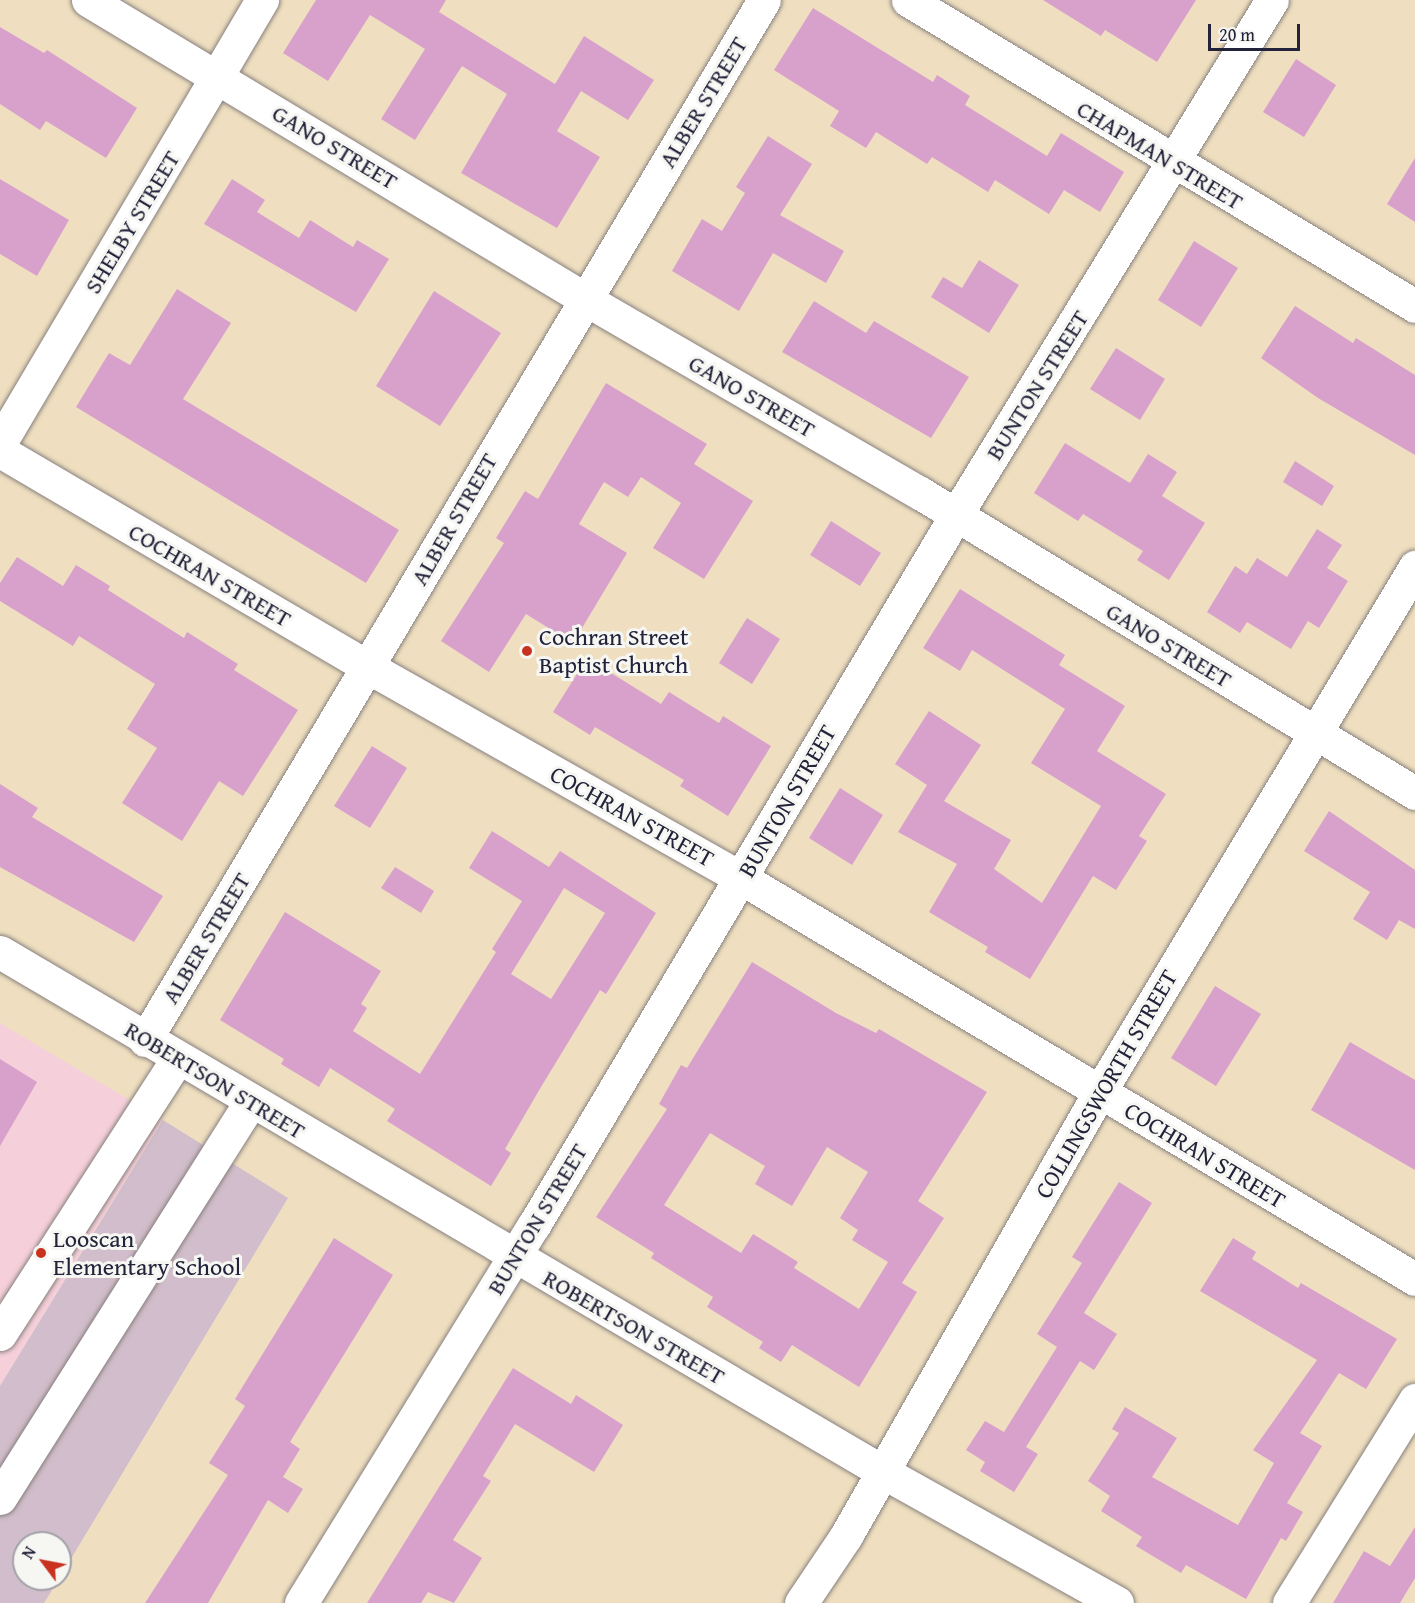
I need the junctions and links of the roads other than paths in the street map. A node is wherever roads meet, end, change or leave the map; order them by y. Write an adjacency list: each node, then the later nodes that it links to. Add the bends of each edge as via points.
1 (88, 0): 6 (street, GANO STREET)
2 (262, 0): 6 (street, SHELBY STREET)
3 (764, 0): 8 (street, ALBER STREET)
4 (908, 0): 7 (street, CHAPMAN STREET)
5 (1272, 0): 7 (street, BUNTON STREET)
6 (219, 77): 8 (street, GANO STREET); 10 (street, SHELBY STREET)
7 (1173, 164): 9 (street, CHAPMAN STREET); 12 (street, BUNTON STREET)
8 (585, 298): 12 (street, GANO STREET); 14 (street, ALBER STREET)
9 (1415, 306)
10 (0, 443)
11 (0, 451): 14 (street, COCHRAN STREET)
12 (956, 515): 15 (street, GANO STREET); 17 (street, BUNTON STREET)
13 (1415, 567): 15 (street, COLLINGSWORTH STREET)
14 (368, 667): 17 (street, COCHRAN STREET); 19 (street, ALBER STREET)
15 (1315, 734): 16 (street, GANO STREET); 21 (street, COLLINGSWORTH STREET)
16 (1415, 794)
17 (741, 878): 21 (street, COCHRAN STREET); 23 (street, BUNTON STREET)
18 (0, 952): 19 (street, ROBERTSON STREET)
19 (145, 1040): 20 (street, ROBERTSON STREET)
20 (177, 1059): 22 (street, ROBERTSON STREET); 25 (street)
21 (1099, 1093): 24 (street, COCHRAN STREET); 27 (street, COLLINGSWORTH STREET)
22 (250, 1102): 23 (street, ROBERTSON STREET); 28 (street)
23 (514, 1257): 27 (street, ROBERTSON STREET); 29 (street, BUNTON STREET)
24 (1415, 1279)
25 (0, 1334)
26 (1415, 1400): 32 (street)
27 (883, 1472): 30 (street, COLLINGSWORTH STREET); 31 (street, ROBERTSON STREET)
28 (0, 1498)
29 (301, 1603)
30 (801, 1603)
31 (1117, 1603)
32 (1289, 1603)

